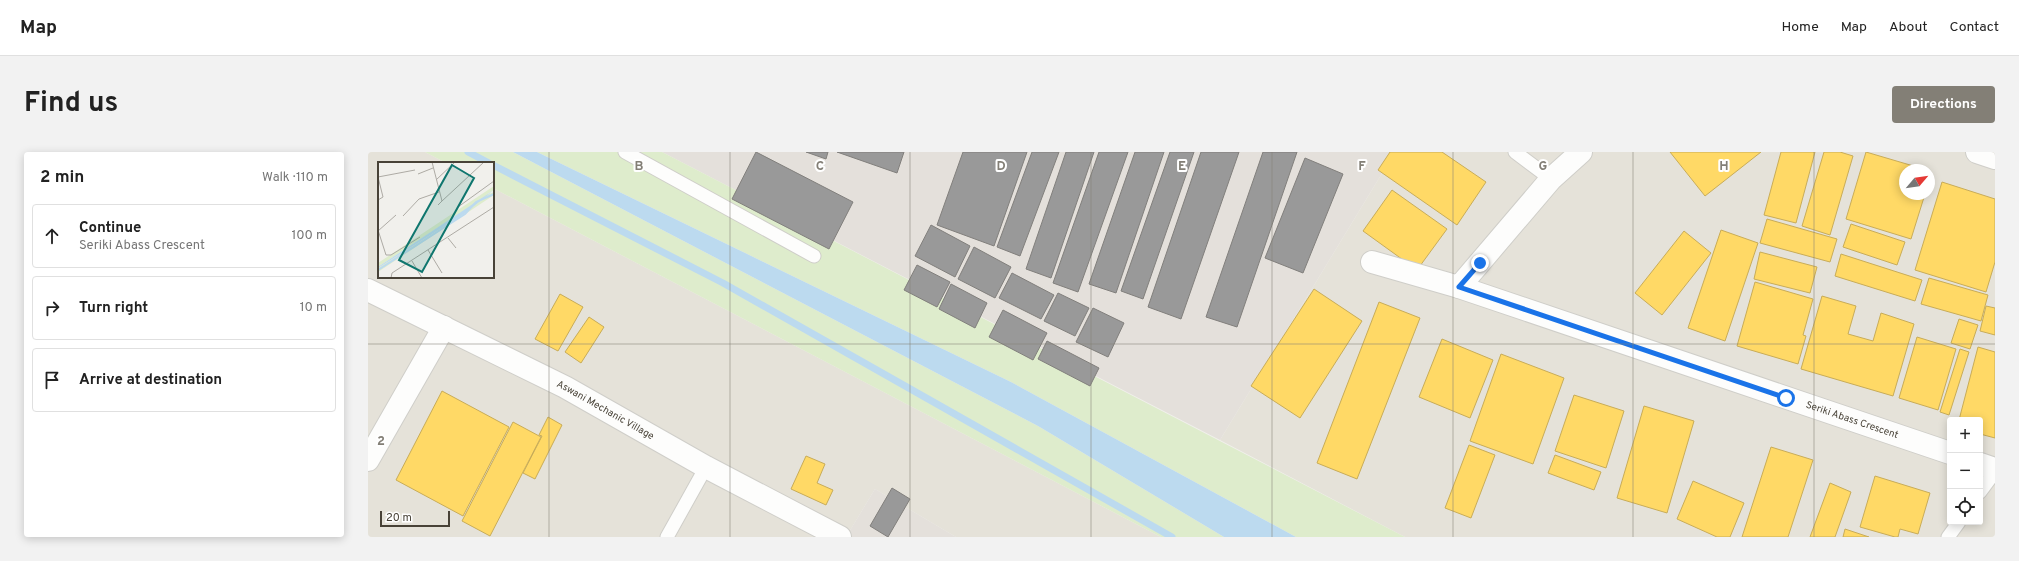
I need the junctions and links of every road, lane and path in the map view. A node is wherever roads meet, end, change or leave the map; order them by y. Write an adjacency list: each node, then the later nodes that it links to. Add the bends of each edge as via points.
1 (625, 152): 7 (lane)
2 (1515, 152): 6 (lane)
3 (1581, 152): 6 (street)
4 (1977, 152): 5 (street)
5 (1995, 158)
6 (1552, 179): 9 (street)
7 (814, 256)
8 (1372, 262): 9 (street, Seriki Abass Crescent)
9 (1459, 287): 12 (street, Seriki Abass Crescent)
10 (368, 290): 11 (street, Aswani Mechanic Village)
11 (444, 328): 13 (street); 15 (street, Aswani Mechanic Village, via 565,387)
12 (1947, 452)
13 (368, 460)
14 (1983, 465): 16 (street)
15 (706, 467): 19 (lane); 20 (street, Aswani Mechanic Village)
16 (1995, 470): 17 (lane)
17 (1982, 489)
18 (1957, 525): 21 (lane)
19 (667, 537)
20 (840, 537)
21 (1948, 537)

